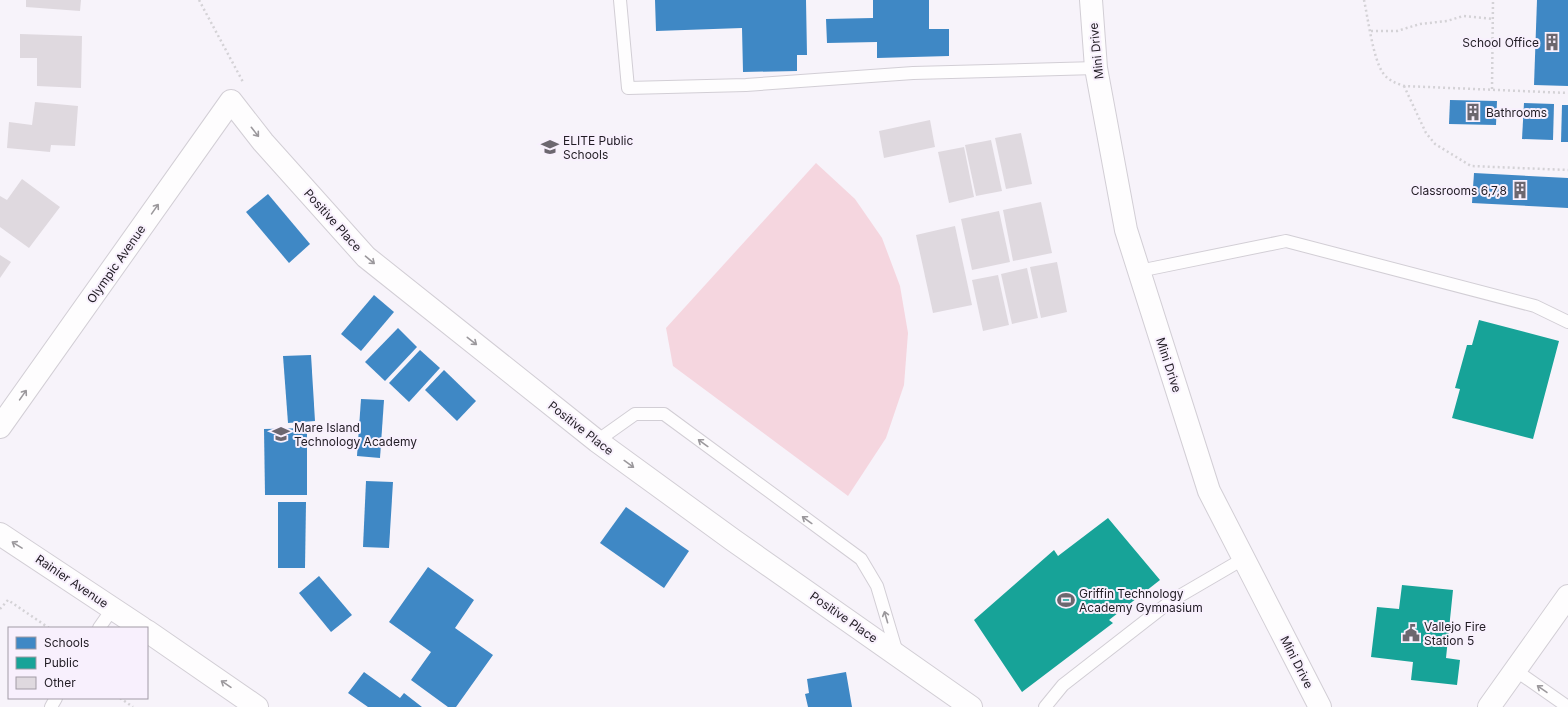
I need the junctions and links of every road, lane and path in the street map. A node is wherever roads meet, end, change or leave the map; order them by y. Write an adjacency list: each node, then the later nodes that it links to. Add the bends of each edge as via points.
1 (199, 0): 12 (path, via 244,80)
2 (620, 0): 8 (lane, via 628,88 746,85 913,73)
3 (1091, 0): 8 (street, Mini Drive)
4 (1364, 0): 7 (path)
5 (1493, 0): 6 (path)
6 (1493, 19): 7 (path, via 1463,16 1397,31); 10 (path)
7 (1371, 31): 9 (path, via 1380,67 1389,80)
8 (1096, 68): 14 (street, Mini Drive, via 1126,230)
9 (1404, 86): 10 (path); 13 (path, via 1426,133 1435,144 1471,166)
10 (1492, 89): 11 (path)
11 (1568, 93)
12 (231, 102): 16 (street, Olympic Avenue, one-way to 12); 17 (street, Positive Place, one-way to 17, via 263,142 366,257)
13 (1568, 170)
14 (1139, 271): 15 (lane, via 1286,240 1535,306); 19 (street, Mini Drive, via 1208,491)
15 (1568, 322)
16 (0, 427)
17 (597, 441): 27 (street, Positive Place, one-way to 27); 27 (lane, one-way to 17, via 877,586 862,559 664,414 634,414)
18 (0, 534): 21 (street, Rainier Avenue, one-way to 18)
19 (1243, 559): 33 (lane, via 1172,601 1063,685); 34 (street, Mini Drive)
20 (1568, 596): 28 (street)
21 (113, 608): 24 (lane); 25 (street, Rainier Avenue)
22 (0, 609): 23 (path, via 8,600)
23 (48, 627)
24 (100, 627)
25 (141, 627)
26 (148, 632): 31 (street, one-way to 26)
27 (897, 654): 32 (street, Positive Place)
28 (1515, 670): 35 (street); 36 (lane, one-way to 28)
29 (121, 699): 30 (path)
30 (133, 707)
31 (257, 707)
32 (972, 707)
33 (1045, 707)
34 (1320, 707)
35 (1489, 707)
36 (1568, 707)

